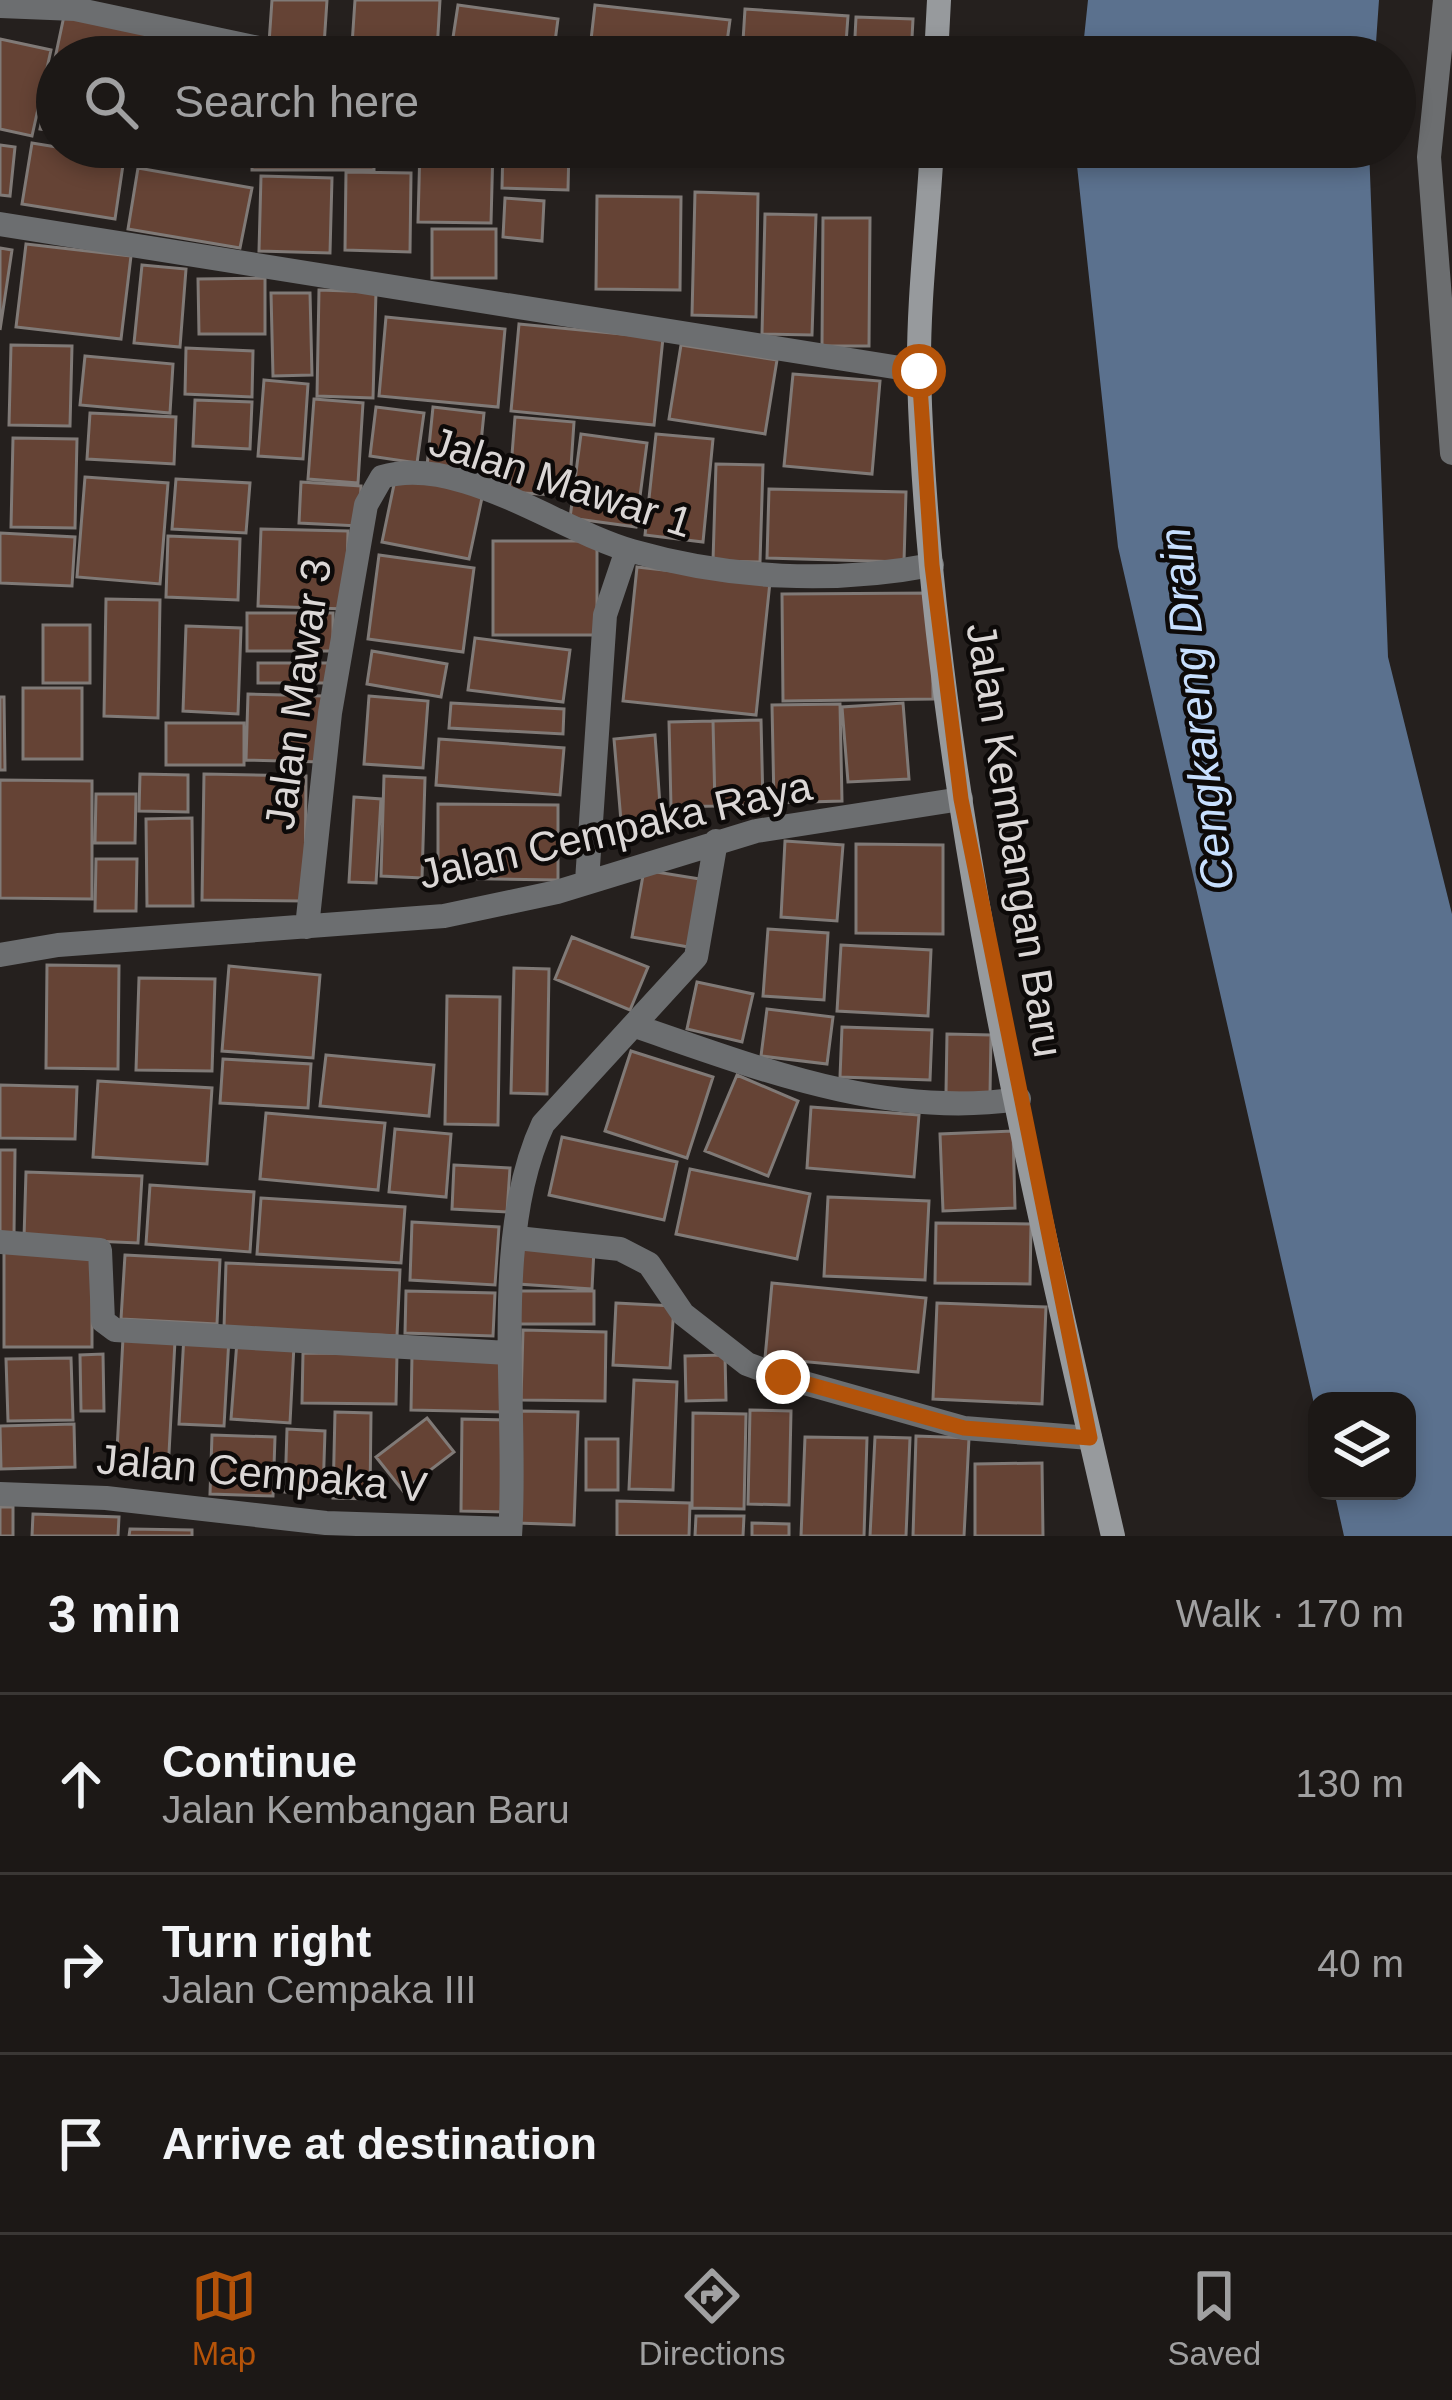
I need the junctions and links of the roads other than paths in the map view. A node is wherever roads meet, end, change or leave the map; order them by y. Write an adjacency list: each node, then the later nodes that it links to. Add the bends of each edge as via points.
1 (939, 0): 5 (main road)
2 (1445, 0): 9 (street, via 1429,157)
3 (0, 6): 4 (street, via 75,9)
4 (202, 36)
5 (937, 36)
6 (931, 168): 8 (main road, Jalan Kembangan Baru)
7 (0, 224): 8 (street)
8 (919, 371): 12 (main road, Jalan Kembangan Baru)
9 (1452, 453)
10 (382, 477): 11 (street, Jalan Mawar 1, via 407,469 520,500); 16 (street, Jalan Mawar 3, via 366,506 330,713)
11 (627, 550): 12 (street, Jalan Mawar 1, via 722,572 784,576); 15 (street, via 605,615)
12 (932, 565): 13 (main road, Jalan Kembangan Baru)
13 (961, 799): 14 (street, Jalan Cempaka Raya); 19 (main road, Jalan Kembangan Baru)
14 (716, 841): 15 (street, Jalan Cempaka Raya); 18 (street, via 702,944)
15 (587, 881): 16 (street, Jalan Cempaka Raya, via 444,916)
16 (307, 927): 17 (street, Jalan Cempaka Raya)
17 (0, 955)
18 (635, 1026): 19 (street, via 842,1093 937,1103); 20 (street, via 543,1124)
19 (1019, 1099): 23 (main road, Jalan Kembangan Baru)
20 (517, 1238): 22 (street); 23 (street, via 620,1249 649,1264 683,1314 747,1364 783,1377 964,1428)
21 (0, 1242): 22 (street, via 100,1250 103,1321 115,1330)
22 (508, 1353): 25 (street, via 516,1450)
23 (1090, 1438): 26 (main road, Jalan Kembangan Baru)
24 (0, 1494): 25 (street, Jalan Cempaka V)
25 (510, 1532)
26 (1113, 1536)

